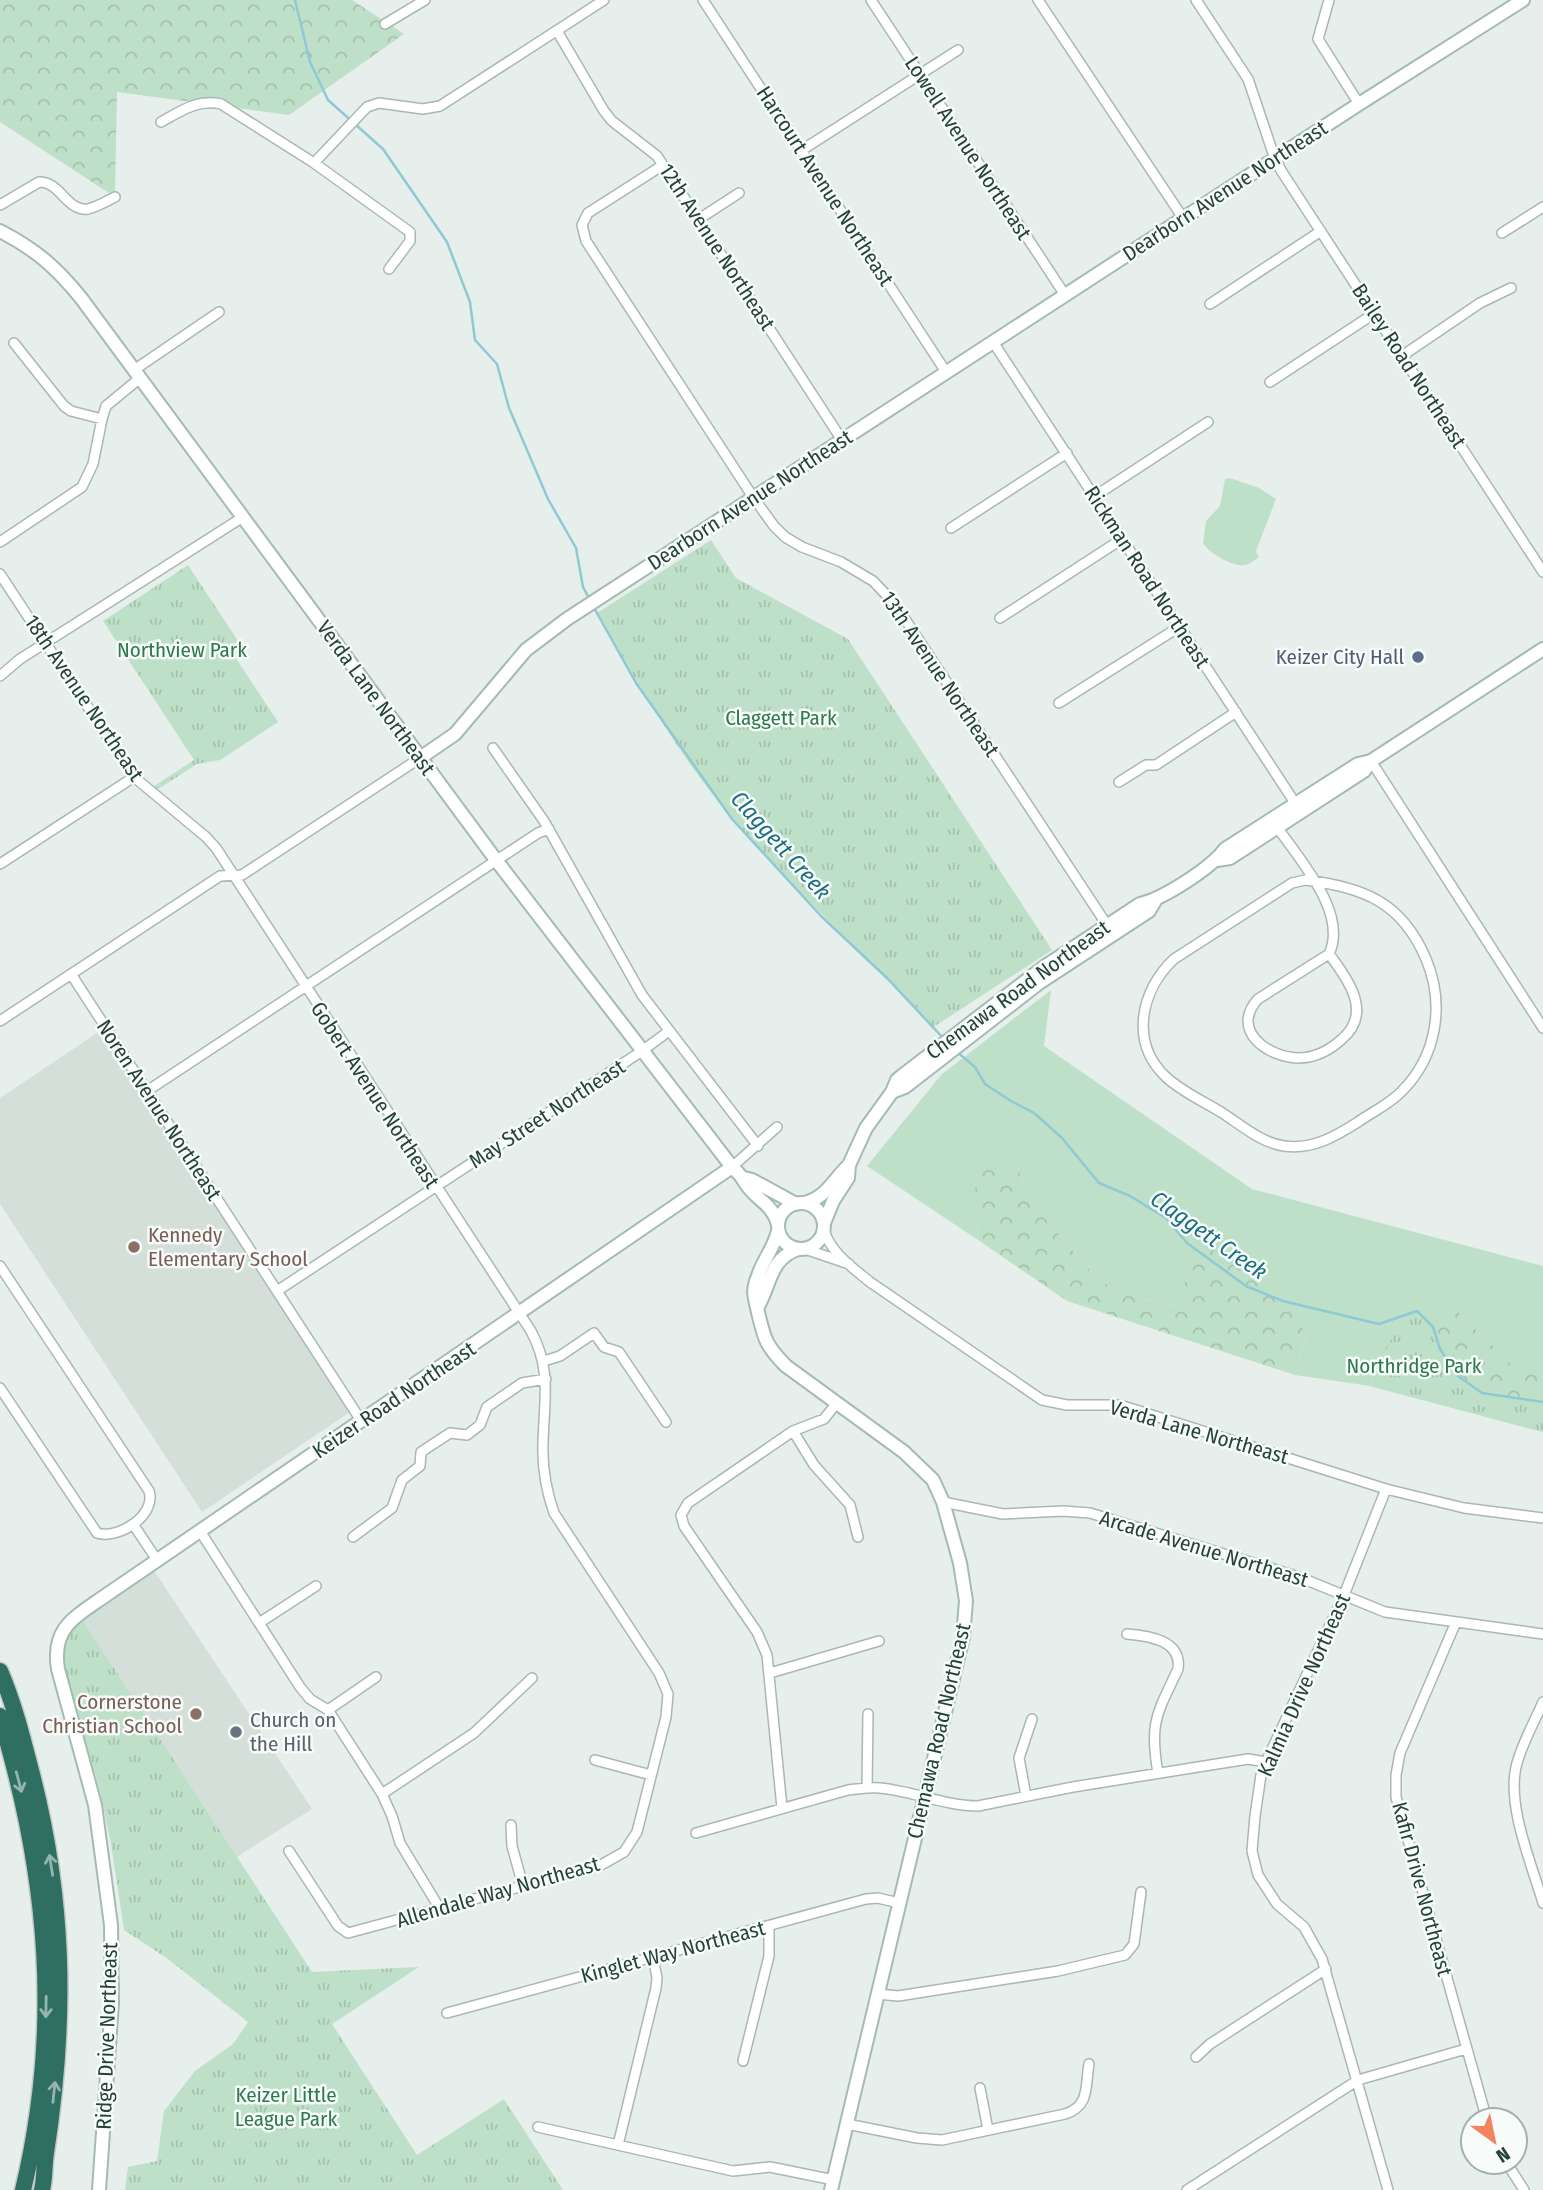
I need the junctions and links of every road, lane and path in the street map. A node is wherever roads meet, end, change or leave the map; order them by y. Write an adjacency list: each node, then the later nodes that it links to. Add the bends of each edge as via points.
1 (425, 0): 9 (street)
2 (604, 0): 10 (street)
3 (704, 0): 15 (street, Harcourt Avenue Northeast)
4 (871, 0): 12 (street, Lowell Avenue Northeast)
5 (1038, 0): 23 (street)
6 (1196, 0): 16 (street, Bailey Road Northeast, via 1248,79)
7 (1329, 0): 13 (street, via 1318,39)
8 (1523, 0): 13 (street, Dearborn Avenue Northeast)
9 (385, 24)
10 (556, 31): 17 (street, via 440,106 424,109 379,103 363,111); 18 (street, 12th Avenue Northeast, via 604,111)
11 (958, 50): 12 (street)
12 (920, 75): 15 (street); 30 (street, Lowell Avenue Northeast)
13 (1359, 104): 16 (street, Dearborn Avenue Northeast)
14 (160, 122): 17 (street, via 195,103 221,104)
15 (802, 150): 37 (street, Harcourt Avenue Northeast)
16 (1275, 159): 23 (street, Dearborn Avenue Northeast); 26 (street, Bailey Road Northeast)
17 (314, 163): 28 (street, via 410,232 410,241)
18 (663, 165): 24 (street, 12th Avenue Northeast); 45 (street, 13th Avenue Northeast, via 588,213 583,234)
19 (739, 193): 24 (street)
20 (115, 197): 21 (street, via 81,209 50,184 39,181)
21 (0, 205)
22 (1543, 207): 27 (street)
23 (1184, 218): 30 (street, Dearborn Avenue Northeast)
24 (699, 219): 42 (street, 12th Avenue Northeast)
25 (0, 231): 38 (street, Verda Lane Northeast, via 43,256 62,274)
26 (1321, 231): 31 (street); 33 (street, Bailey Road Northeast)
27 (1502, 233)
28 (389, 269)
29 (1511, 288): 36 (street, via 1480,303)
30 (1065, 295): 34 (street, Dearborn Avenue Northeast)
31 (1210, 304)
32 (219, 312): 38 (street)
33 (1375, 313): 36 (street, Bailey Road Northeast); 39 (street)
34 (993, 342): 37 (street, Dearborn Avenue Northeast); 43 (street, Rickman Road Northeast)
35 (14, 343): 40 (street, via 64,406)
36 (1402, 356): 50 (street, Bailey Road Northeast)
37 (946, 372): 42 (street, Dearborn Avenue Northeast)
38 (137, 374): 40 (street, via 110,402); 46 (street, Verda Lane Northeast)
39 (1270, 382)
40 (102, 419): 49 (street, via 93,464 82,487)
41 (1208, 422): 44 (street)
42 (842, 440): 45 (street, Dearborn Avenue Northeast)
43 (1067, 453): 44 (street, Rickman Road Northeast); 47 (street)
44 (1095, 496): 48 (street, Rickman Road Northeast)
45 (753, 498): 60 (street, Dearborn Avenue Northeast, via 526,650 455,734); 71 (street, 13th Avenue Northeast, via 785,537 841,562 884,590)
46 (243, 517): 54 (street); 60 (street, Verda Lane Northeast)
47 (951, 528)
48 (1122, 539): 52 (street); 53 (street, Rickman Road Northeast)
49 (0, 542)
50 (1543, 572)
51 (0, 574): 54 (street, 18th Avenue Northeast)
52 (1000, 618)
53 (1179, 627): 57 (street); 58 (street, Rickman Road Northeast)
54 (46, 643): 56 (street); 62 (street, 18th Avenue Northeast)
55 (1541, 655): 61 (street, Chemawa Road Northeast)
56 (0, 676)
57 (1059, 703)
58 (1236, 712): 63 (street, via 1156,765 1146,765); 64 (street, Rickman Road Northeast)
59 (493, 748): 66 (street)
60 (420, 758): 67 (street, Verda Lane Northeast); 69 (street, Dearborn Avenue Northeast, via 242,875)
61 (1371, 761): 64 (street, Chemawa Road Northeast, via 1358,764); 76 (street)
62 (134, 777): 68 (street); 69 (street, 18th Avenue Northeast, via 206,837)
63 (1119, 782)
64 (1299, 808): 65 (street, Chemawa Road Northeast)
65 (1274, 824): 70 (street); 71 (street, Chemawa Road Northeast, via 1225,849 1217,860 1155,901 1149,911)
66 (549, 830): 67 (street); 77 (street, via 642,995)
67 (496, 860): 74 (street); 78 (street, Verda Lane Northeast)
68 (0, 864)
69 (232, 875): 73 (street, Dearborn Avenue Northeast, via 220,876); 74 (street, Gobert Avenue Northeast)
70 (1313, 881): 70 (street, via 1292,883 1174,959 1154,983 1143,1011 1145,1040 1164,1075 1261,1137 1283,1146 1329,1140 1401,1092 1425,1060 1436,1016 1426,959 1399,916 1366,893); 72 (street, via 1331,913)
71 (1110, 930): 82 (street, Chemawa Road Northeast, via 1044,967 963,1035 897,1080)
72 (1329, 954): 72 (street, via 1252,1005 1248,1026 1256,1041 1289,1057 1308,1057 1330,1048 1351,1030 1357,1009 1355,993)
73 (71, 974): 75 (street, Dearborn Avenue Northeast); 79 (street, Noren Avenue Northeast)
74 (305, 987): 79 (street); 85 (street, Gobert Avenue Northeast)
75 (0, 1021)
76 (1543, 1028)
77 (669, 1031): 78 (street, May Street Northeast); 81 (street)
78 (642, 1052): 83 (street, Verda Lane Northeast); 85 (street, May Street Northeast)
79 (147, 1091): 92 (street, Noren Avenue Northeast)
80 (777, 1127): 81 (street)
81 (758, 1146): 83 (street)
82 (849, 1165): 86 (street, Chemawa Road Northeast, via 824,1194); 87 (street, Chemawa Road Northeast, via 848,1178 833,1200)
83 (732, 1167): 84 (street, Verda Lane Northeast); 94 (street, Keizer Road Northeast)
84 (744, 1178): 86 (street, Verda Lane Northeast); 88 (street, Verda Lane Northeast, via 771,1208)
85 (436, 1187): 92 (street, May Street Northeast); 94 (street, Gobert Avenue Northeast)
86 (800, 1204): 87 (street, via 817,1210); 88 (street, via 784,1211)
87 (824, 1226): 89 (street, via 818,1242); 90 (street, Verda Lane Northeast, via 828,1241)
88 (778, 1227): 89 (street, via 785,1243); 93 (street, Chemawa Road Northeast, via 771,1253 757,1277 753,1299)
89 (802, 1249): 90 (street, Verda Lane Northeast); 93 (street, via 785,1254 775,1265)
90 (849, 1264): 102 (street, Verda Lane Northeast, via 1042,1400 1120,1405)
91 (0, 1266): 105 (street, via 149,1491 150,1504)
92 (277, 1291): 99 (street, Noren Avenue Northeast)
93 (757, 1308): 98 (street, Chemawa Road Northeast, via 760,1328 772,1351)
94 (521, 1313): 95 (street, Allendale Way Northeast); 99 (street, Keizer Road Northeast)
95 (544, 1361): 96 (street, Allendale Way Northeast); 100 (street, via 594,1334 604,1347 619,1352)
96 (546, 1379): 107 (street, via 522,1383 487,1407 481,1426 467,1435 450,1433 422,1452 420,1466 399,1484 392,1508); 132 (street, Allendale Way Northeast, via 543,1462 554,1513 665,1685 666,1717)
97 (0, 1388): 105 (street, via 92,1529 107,1535)
98 (836, 1404): 101 (street, via 818,1423); 103 (street, Chemawa Road Northeast, via 918,1463)
99 (362, 1422): 106 (street, Keizer Road Northeast)
100 (666, 1422)
101 (793, 1431): 108 (street, via 814,1465 850,1505); 119 (street, via 688,1503 681,1515 757,1632)
102 (1386, 1489): 104 (street, Verda Lane Northeast, via 1454,1506); 111 (street, Kalmia Drive Northeast)
103 (943, 1502): 111 (street, Arcade Avenue Northeast, via 1003,1514 1090,1513); 136 (street, Chemawa Road Northeast, via 960,1563 966,1613)
104 (1543, 1518)
105 (133, 1524): 109 (street)
106 (200, 1531): 109 (street, Keizer Road Northeast); 113 (street)
107 (353, 1537)
108 (858, 1537)
109 (158, 1560): 116 (street, Keizer Road Northeast, via 81,1612)
110 (316, 1586): 113 (street)
111 (1344, 1595): 112 (street, Arcade Avenue Northeast, via 1385,1612); 130 (street, Kalmia Drive Northeast)
112 (1456, 1622): 115 (street, Arcade Avenue Northeast); 151 (street, Kafir Drive Northeast, via 1400,1753 1395,1787)
113 (259, 1623): 123 (street, via 300,1687)
114 (1127, 1634): 131 (street, via 1171,1645 1179,1660 1155,1722)
115 (1543, 1634)
116 (60, 1636): 167 (street, Ridge Drive Northeast, via 58,1669 95,1805 111,1925 112,2003)
117 (879, 1641): 119 (street)
118 (0, 1671): 162 (highway, one-way to 118, via 61,2003 58,1919 38,1798)
119 (770, 1673): 137 (street)
120 (376, 1677): 123 (street)
121 (532, 1678): 134 (street, via 474,1732)
122 (1543, 1702): 127 (street)
123 (328, 1710): 134 (street)
124 (868, 1714): 133 (street)
125 (0, 1716): 164 (highway, one-way to 164, via 29,1825 46,1950 38,2106)
126 (1032, 1718): 135 (street, via 1019,1758)
127 (1533, 1726): 128 (street); 144 (street, via 1517,1764 1515,1795)
128 (1543, 1731)
129 (595, 1760): 132 (street)
130 (1266, 1762): 131 (street, via 1248,1759); 148 (street, Kalmia Drive Northeast, via 1252,1837 1254,1864 1270,1897 1310,1934)
131 (1158, 1773): 135 (street)
132 (651, 1774): 141 (street, Allendale Way Northeast, via 636,1832 624,1852 601,1865)
133 (867, 1788): 136 (street); 137 (street)
134 (382, 1794): 145 (street, via 404,1850)
135 (1026, 1796): 136 (street, via 978,1806)
136 (925, 1797): 143 (street, Chemawa Road Northeast)
137 (782, 1808): 139 (street)
138 (511, 1825): 141 (street)
139 (696, 1833)
140 (289, 1851): 145 (street, Allendale Way Northeast, via 338,1926 348,1933)
141 (523, 1886): 145 (street, Allendale Way Northeast)
142 (1141, 1892): 149 (street, via 1134,1944 1125,1955 1016,1978 898,1996)
143 (899, 1903): 146 (street, Kinglet Way Northeast, via 866,1899); 149 (street, Chemawa Road Northeast)
144 (1543, 1903)
145 (440, 1909)
146 (769, 1926): 147 (street, Kinglet Way Northeast); 153 (street, via 769,1956)
147 (653, 1957): 150 (street, Kinglet Way Northeast); 161 (street, via 656,1989)
148 (1326, 1969): 152 (street); 155 (street, Kalmia Drive Northeast)
149 (877, 1994): 158 (street, Chemawa Road Northeast)
150 (447, 2012)
151 (1466, 2049): 155 (street); 157 (street, Kafir Drive Northeast)
152 (1196, 2057)
153 (743, 2061)
154 (1088, 2064): 160 (street, via 1084,2101 1079,2107)
155 (1358, 2080): 168 (street); 169 (street, Kalmia Drive Northeast)
156 (980, 2088): 160 (street)
157 (1483, 2106)
158 (848, 2124): 160 (street, via 928,2140); 163 (street, Chemawa Road Northeast)
159 (538, 2127): 161 (street)
160 (988, 2130)
161 (618, 2145): 163 (street, via 733,2171 770,2167)
162 (45, 2159): 165 (highway); 166 (highway)
163 (832, 2185)
164 (23, 2190)
165 (34, 2190)
166 (42, 2190)
167 (99, 2190)
168 (1187, 2190)
169 (1388, 2190)

